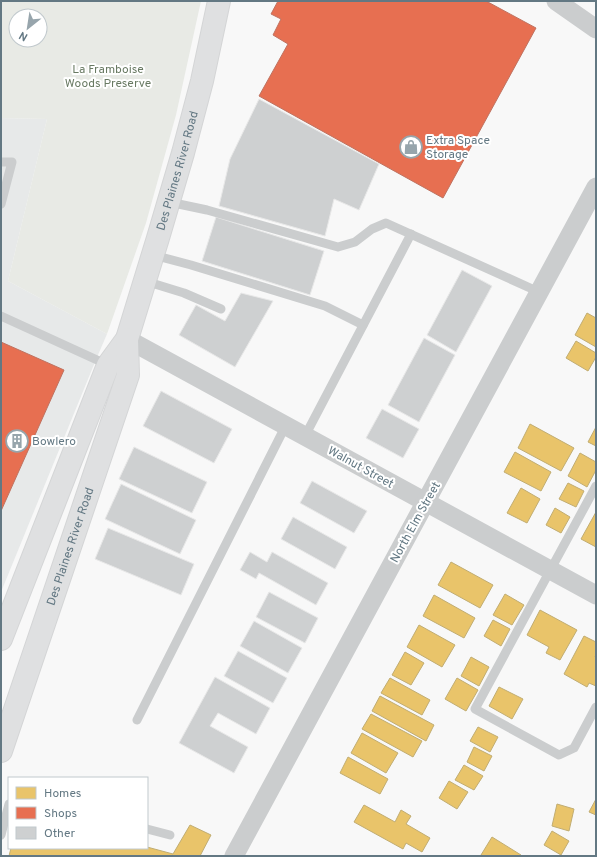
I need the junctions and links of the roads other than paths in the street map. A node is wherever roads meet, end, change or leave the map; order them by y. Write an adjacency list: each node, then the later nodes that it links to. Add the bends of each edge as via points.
1 (219, 1): 6 (main road, Des Plaines River Road, via 202,81)
2 (556, 1): 3 (street)
3 (596, 29)
4 (1, 162): 7 (lane, via 12,162)
5 (595, 193): 11 (street, North Elm Street)
6 (169, 202): 8 (lane, via 207,210 338,247 355,242 372,229 386,223); 9 (main road, Des Plaines River Road)
7 (1, 204)
8 (411, 234): 11 (lane); 14 (lane)
9 (153, 255): 10 (main road, Des Plaines River Road); 14 (lane, via 325,306)
10 (145, 281): 12 (lane, via 184,293); 15 (main road, Des Plaines River Road)
11 (539, 292): 20 (street, North Elm Street)
12 (221, 309)
13 (1, 316): 16 (lane)
14 (363, 325): 18 (lane)
15 (126, 339): 16 (main road, Des Plaines River Road); 17 (street, Walnut Street); 26 (main road, Des Plaines River Road, via 128,375)
16 (108, 365): 23 (main road, Des Plaines River Road)
17 (286, 425): 18 (street, Walnut Street); 25 (lane)
18 (305, 436): 20 (street, Walnut Street)
19 (596, 486): 21 (lane)
20 (425, 503): 21 (street, Walnut Street); 31 (street, North Elm Street)
21 (550, 570): 22 (street, Walnut Street); 24 (lane, via 475,709 559,755 574,748)
22 (596, 595)
23 (3, 627)
24 (596, 707)
25 (137, 720)
26 (1, 751)
27 (8, 807): 29 (lane)
28 (148, 829): 30 (lane)
29 (1, 835)
30 (170, 835)
31 (234, 856)

